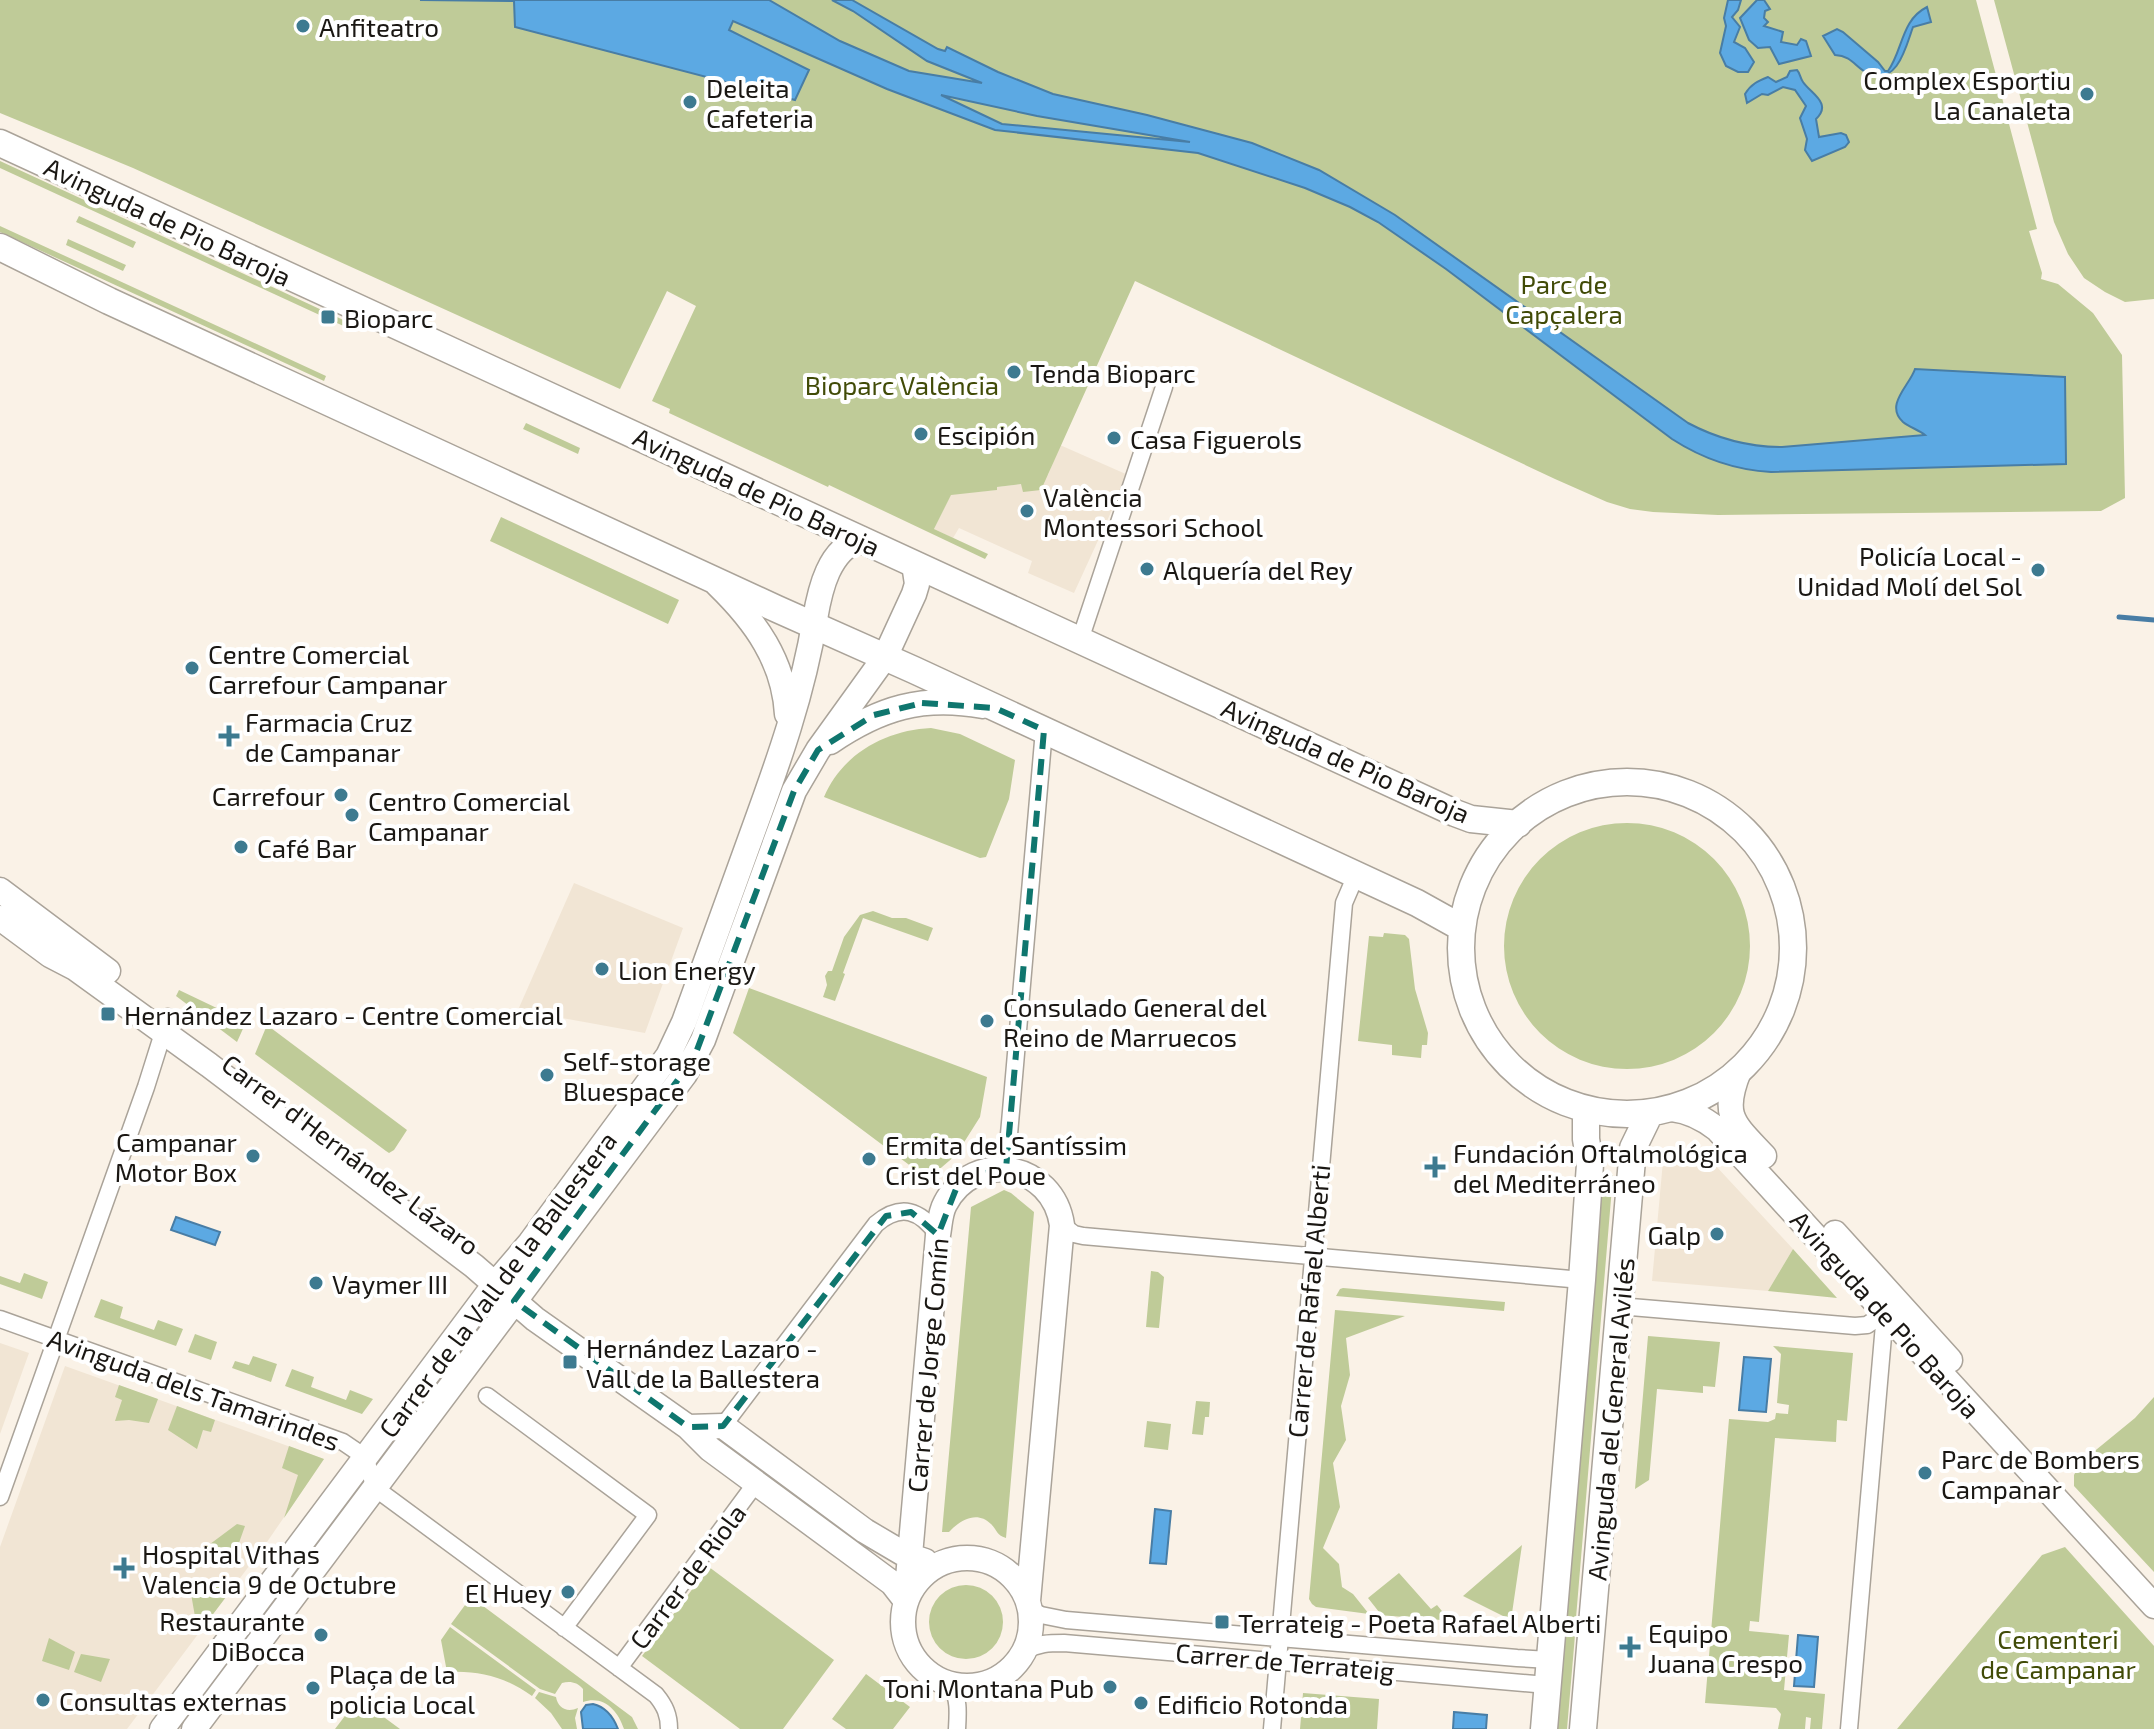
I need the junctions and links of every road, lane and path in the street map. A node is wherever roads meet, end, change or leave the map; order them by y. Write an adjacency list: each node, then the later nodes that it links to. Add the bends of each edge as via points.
1 (0, 143): 4 (main road, Avinguda de Pio Baroja)
2 (0, 247): 6 (main road)
3 (1164, 387): 8 (street)
4 (861, 539): 5 (main road, Avinguda de Pio Baroja); 7 (street, Carrer de la Vall de la Ballestera, via 850,542 835,558)
5 (914, 564): 8 (main road, Avinguda de Pio Baroja); 9 (street, Carrer de la Vall de la Ballestera, via 914,594)
6 (710, 578): 7 (main road); 12 (street, via 739,605 770,650 786,695)
7 (814, 625): 9 (main road); 12 (street, Carrer de la Vall de la Ballestera)
8 (1080, 640): 14 (main road, Avinguda de Pio Baroja, via 1455,813)
9 (885, 657): 10 (main road); 13 (street, Carrer de la Vall de la Ballestera)
10 (995, 708): 11 (main road); 13 (street, via 947,702 894,708 853,726)
11 (1044, 730): 15 (main road); 23 (street)
12 (787, 737): 28 (street, Carrer de la Vall de la Ballestera, via 668,1056)
13 (818, 750): 29 (street, Carrer de la Vall de la Ballestera, via 794,791 694,1058)
14 (1518, 824): 18 (main road, via 1492,851 1478,876); 20 (main road, via 1560,796 1596,785 1634,782 1684,791 1747,832 1786,897 1794,947 1777,1021)
15 (1356, 875): 18 (main road); 26 (street, Carrer de Rafael Alberti, via 1344,903)
16 (0, 890): 19 (street, Carrer d'Hernández Lázaro)
17 (0, 918): 19 (street, via 50,955)
18 (1462, 928): 21 (main road, via 1463,976 1490,1042 1522,1078)
19 (166, 1025): 28 (street, Carrer d'Hernández Lázaro, via 484,1253); 33 (street)
20 (1739, 1071): 22 (main road, via 1708,1094); 43 (street, Avinguda de Pio Baroja, via 1729,1105 1731,1118)
21 (1586, 1110): 22 (main road, via 1618,1115); 27 (main road, Avinguda del General Avilés, via 1590,1164)
22 (1661, 1111): 30 (main road, Avinguda del General Avilés, via 1633,1148); 31 (street, Avinguda de Pio Baroja, via 1686,1111 1717,1129)
23 (1006, 1169): 24 (street, via 1025,1173 1050,1193); 25 (street, Carrer de Jorge Comín, via 971,1176 956,1189 945,1203)
24 (1062, 1225): 26 (street, via 1083,1236); 45 (street)
25 (938, 1235): 35 (street, via 911,1212 898,1211 876,1224); 41 (street, Carrer de Jorge Comín)
26 (1312, 1256): 27 (street); 48 (street, Carrer de Rafael Alberti)
27 (1582, 1280): 52 (main road, Avinguda del General Avilés)
28 (495, 1284): 29 (street, Carrer d'Hernández Lázaro); 37 (street, Carrer de la Vall de la Ballestera)
29 (514, 1301): 36 (street, Carrer d'Hernández Lázaro); 39 (street, Carrer de la Vall de la Ballestera)
30 (1619, 1306): 31 (street, via 1855,1326); 60 (main road, Avinguda del General Avilés)
31 (1885, 1313): 46 (street, Avinguda de Pio Baroja); 61 (street)
32 (0, 1319): 33 (street, Avinguda dels Tamarindes)
33 (56, 1339): 37 (street, Avinguda dels Tamarindes, via 343,1442); 40 (street)
34 (487, 1396): 47 (street, via 648,1515)
35 (723, 1426): 36 (street); 41 (street, via 865,1531)
36 (688, 1427): 38 (street, Carrer d'Hernández Lázaro)
37 (365, 1457): 39 (street, Avinguda dels Tamarindes); 55 (street, Carrer de la Vall de la Ballestera)
38 (756, 1483): 44 (street, Carrer d'Hernández Lázaro, via 892,1583); 51 (street, Carrer de Riola)
39 (375, 1488): 47 (street); 56 (street, Carrer de la Vall de la Ballestera)
40 (0, 1497)
41 (910, 1556): 42 (street); 44 (street, Carrer de Jorge Comín)
42 (939, 1565): 44 (street, via 923,1575); 45 (street, via 976,1558 995,1564 1020,1585)
43 (2154, 1583)
44 (906, 1601): 53 (street, via 905,1639 915,1660)
45 (1029, 1606): 48 (street, Carrer de Terrateig, via 1041,1615 1066,1620); 49 (street)
46 (2154, 1606)
47 (564, 1628): 51 (street)
48 (1279, 1638): 50 (street, Carrer de Rafael Alberti); 52 (street, Carrer de Terrateig)
49 (1025, 1651): 50 (street, Carrer de Terrateig, via 1064,1643); 53 (street, via 992,1682)
50 (1277, 1661): 52 (street, Carrer de Terrateig); 58 (street, Carrer de Rafael Alberti)
51 (619, 1668): 54 (street, via 656,1695)
52 (1548, 1672): 59 (main road, Avinguda del General Avilés)
53 (951, 1685): 57 (street, via 958,1706)
54 (668, 1722)
55 (162, 1729)
56 (194, 1729)
57 (957, 1729)
58 (1272, 1729)
59 (1544, 1729)
60 (1583, 1729)
61 (1849, 1729)

